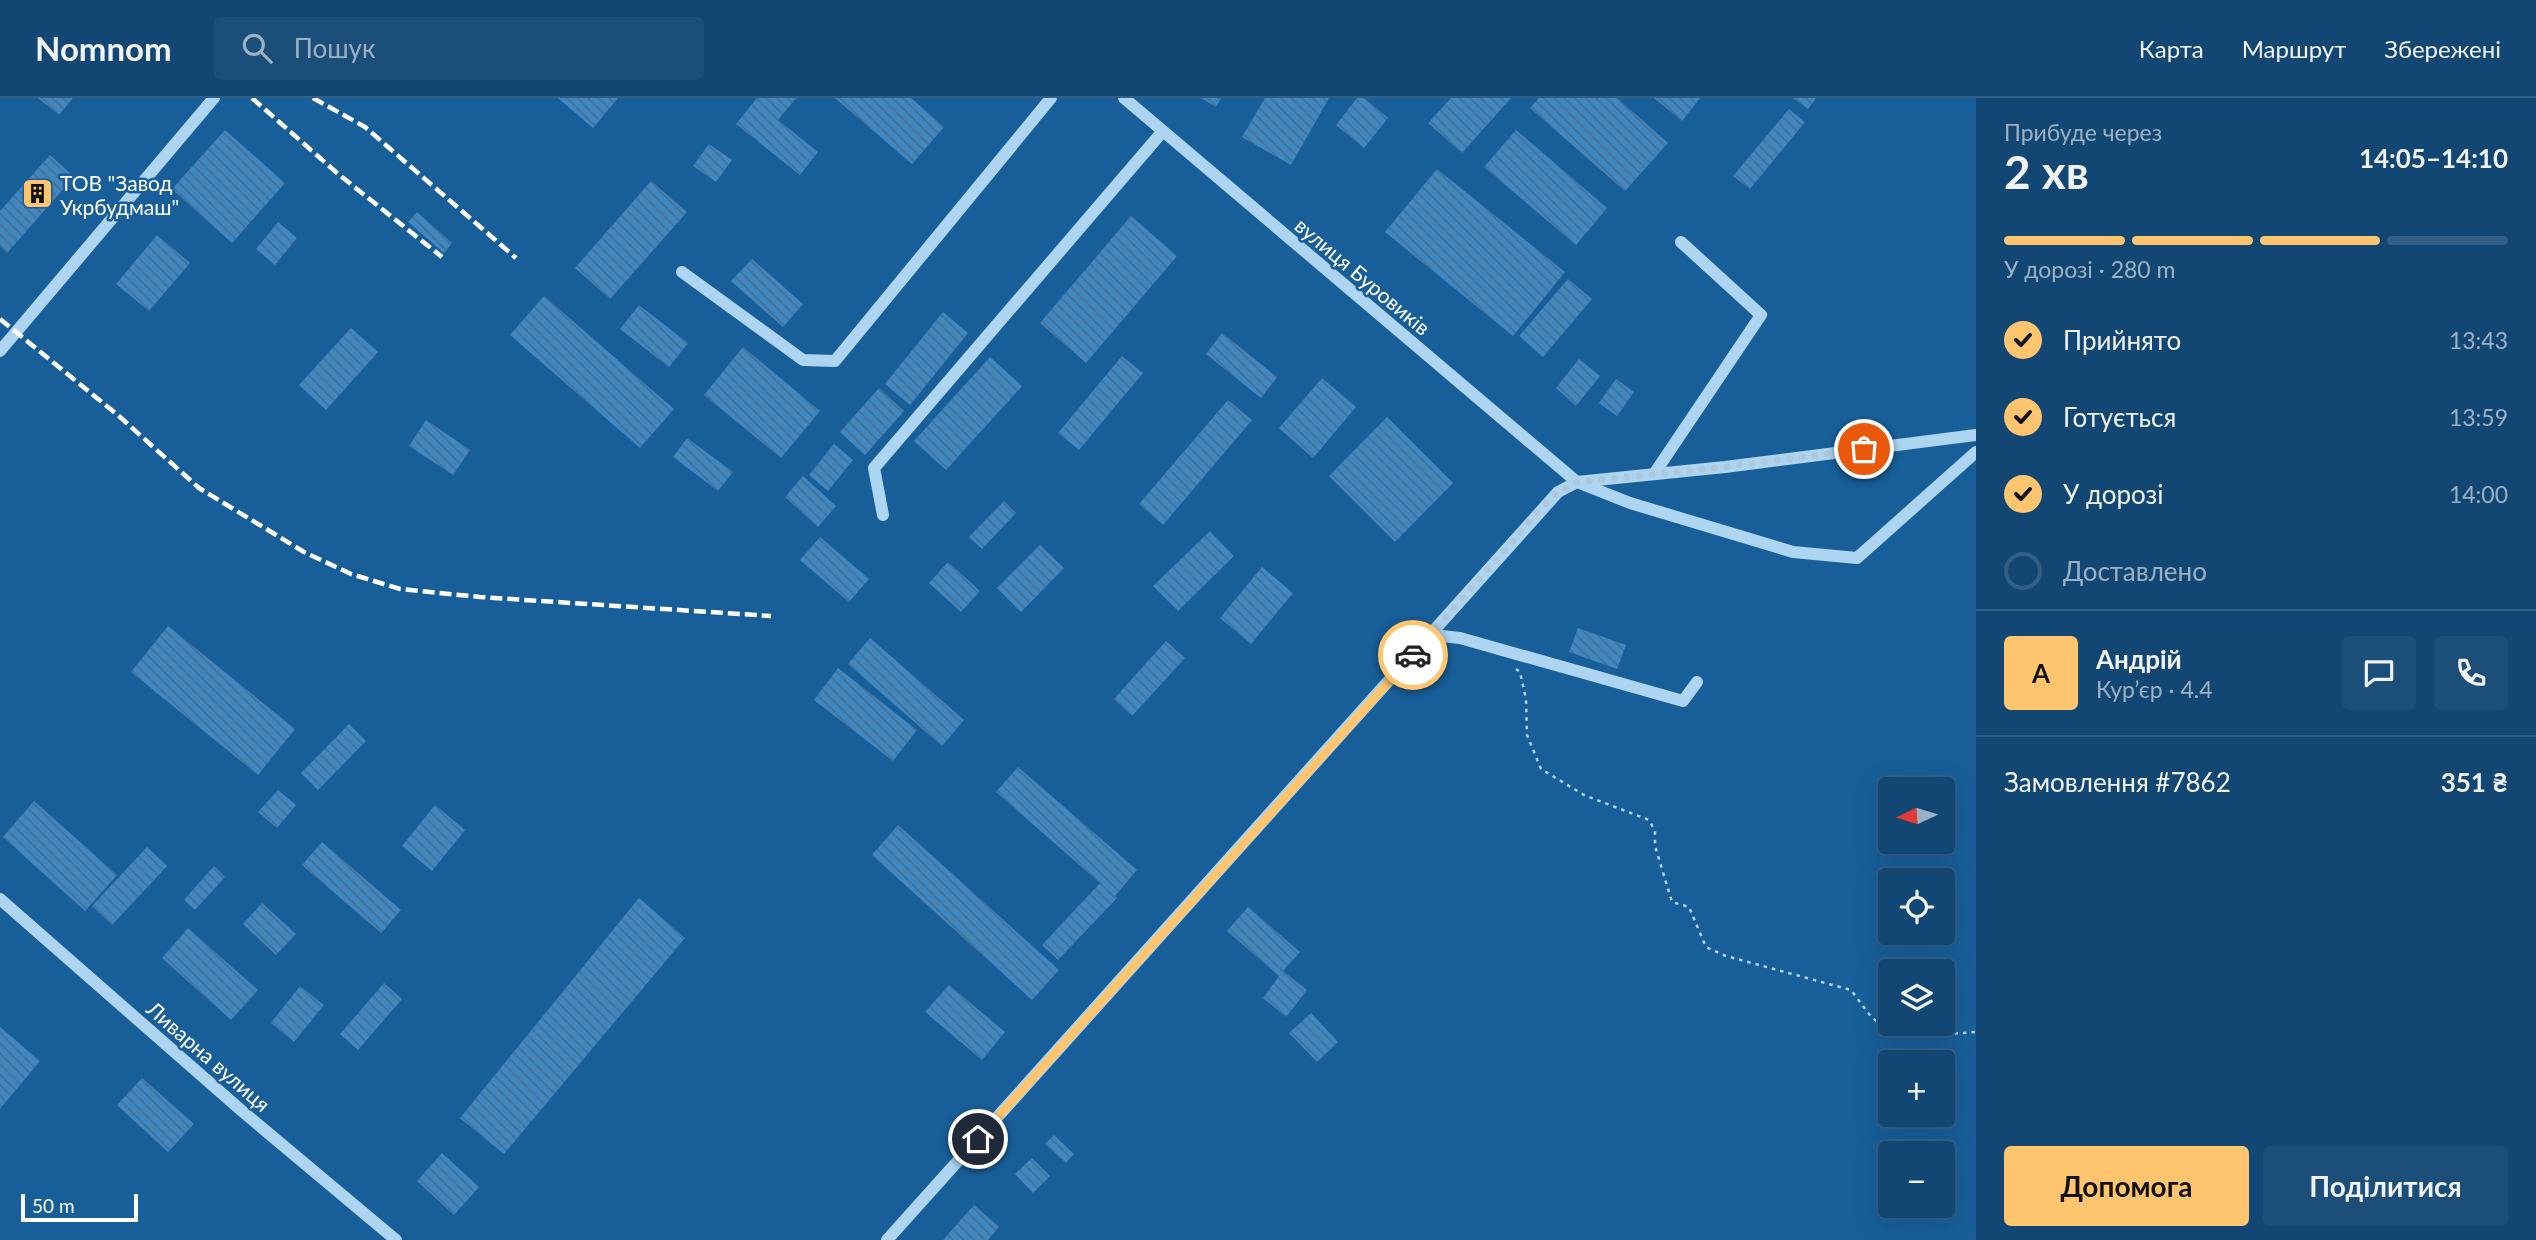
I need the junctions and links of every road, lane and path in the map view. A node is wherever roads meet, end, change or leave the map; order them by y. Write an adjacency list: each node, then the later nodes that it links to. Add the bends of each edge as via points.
1 (214, 98): 7 (street)
2 (1051, 98): 6 (street, via 835,361 803,360)
3 (1124, 98): 4 (street, вулиця Буровиків)
4 (1163, 131): 11 (street, вулиця Буровиків); 12 (street, via 874,468)
5 (1681, 242): 10 (street, via 1761,315)
6 (682, 272)
7 (0, 351)
8 (1976, 435): 10 (street)
9 (1976, 452): 11 (street, вулиця Буровиків, via 1857,558 1793,552 1630,503)
10 (1654, 474): 11 (street)
11 (1577, 482): 13 (street, via 1558,492 1538,512)
12 (883, 515)
13 (1432, 635): 15 (street, via 1460,638 1683,701); 19 (street)
14 (1511, 667): 17 (path, via 1520,672 1527,735 1541,769 1584,795 1648,820 1655,831 1672,902 1689,907 1706,947 1851,990 1872,1018 1894,1032 1920,1036)
15 (1697, 682)
16 (0, 899): 18 (street, Ливарна вулиця)
17 (1976, 1032)
18 (396, 1240)
19 (887, 1240)

